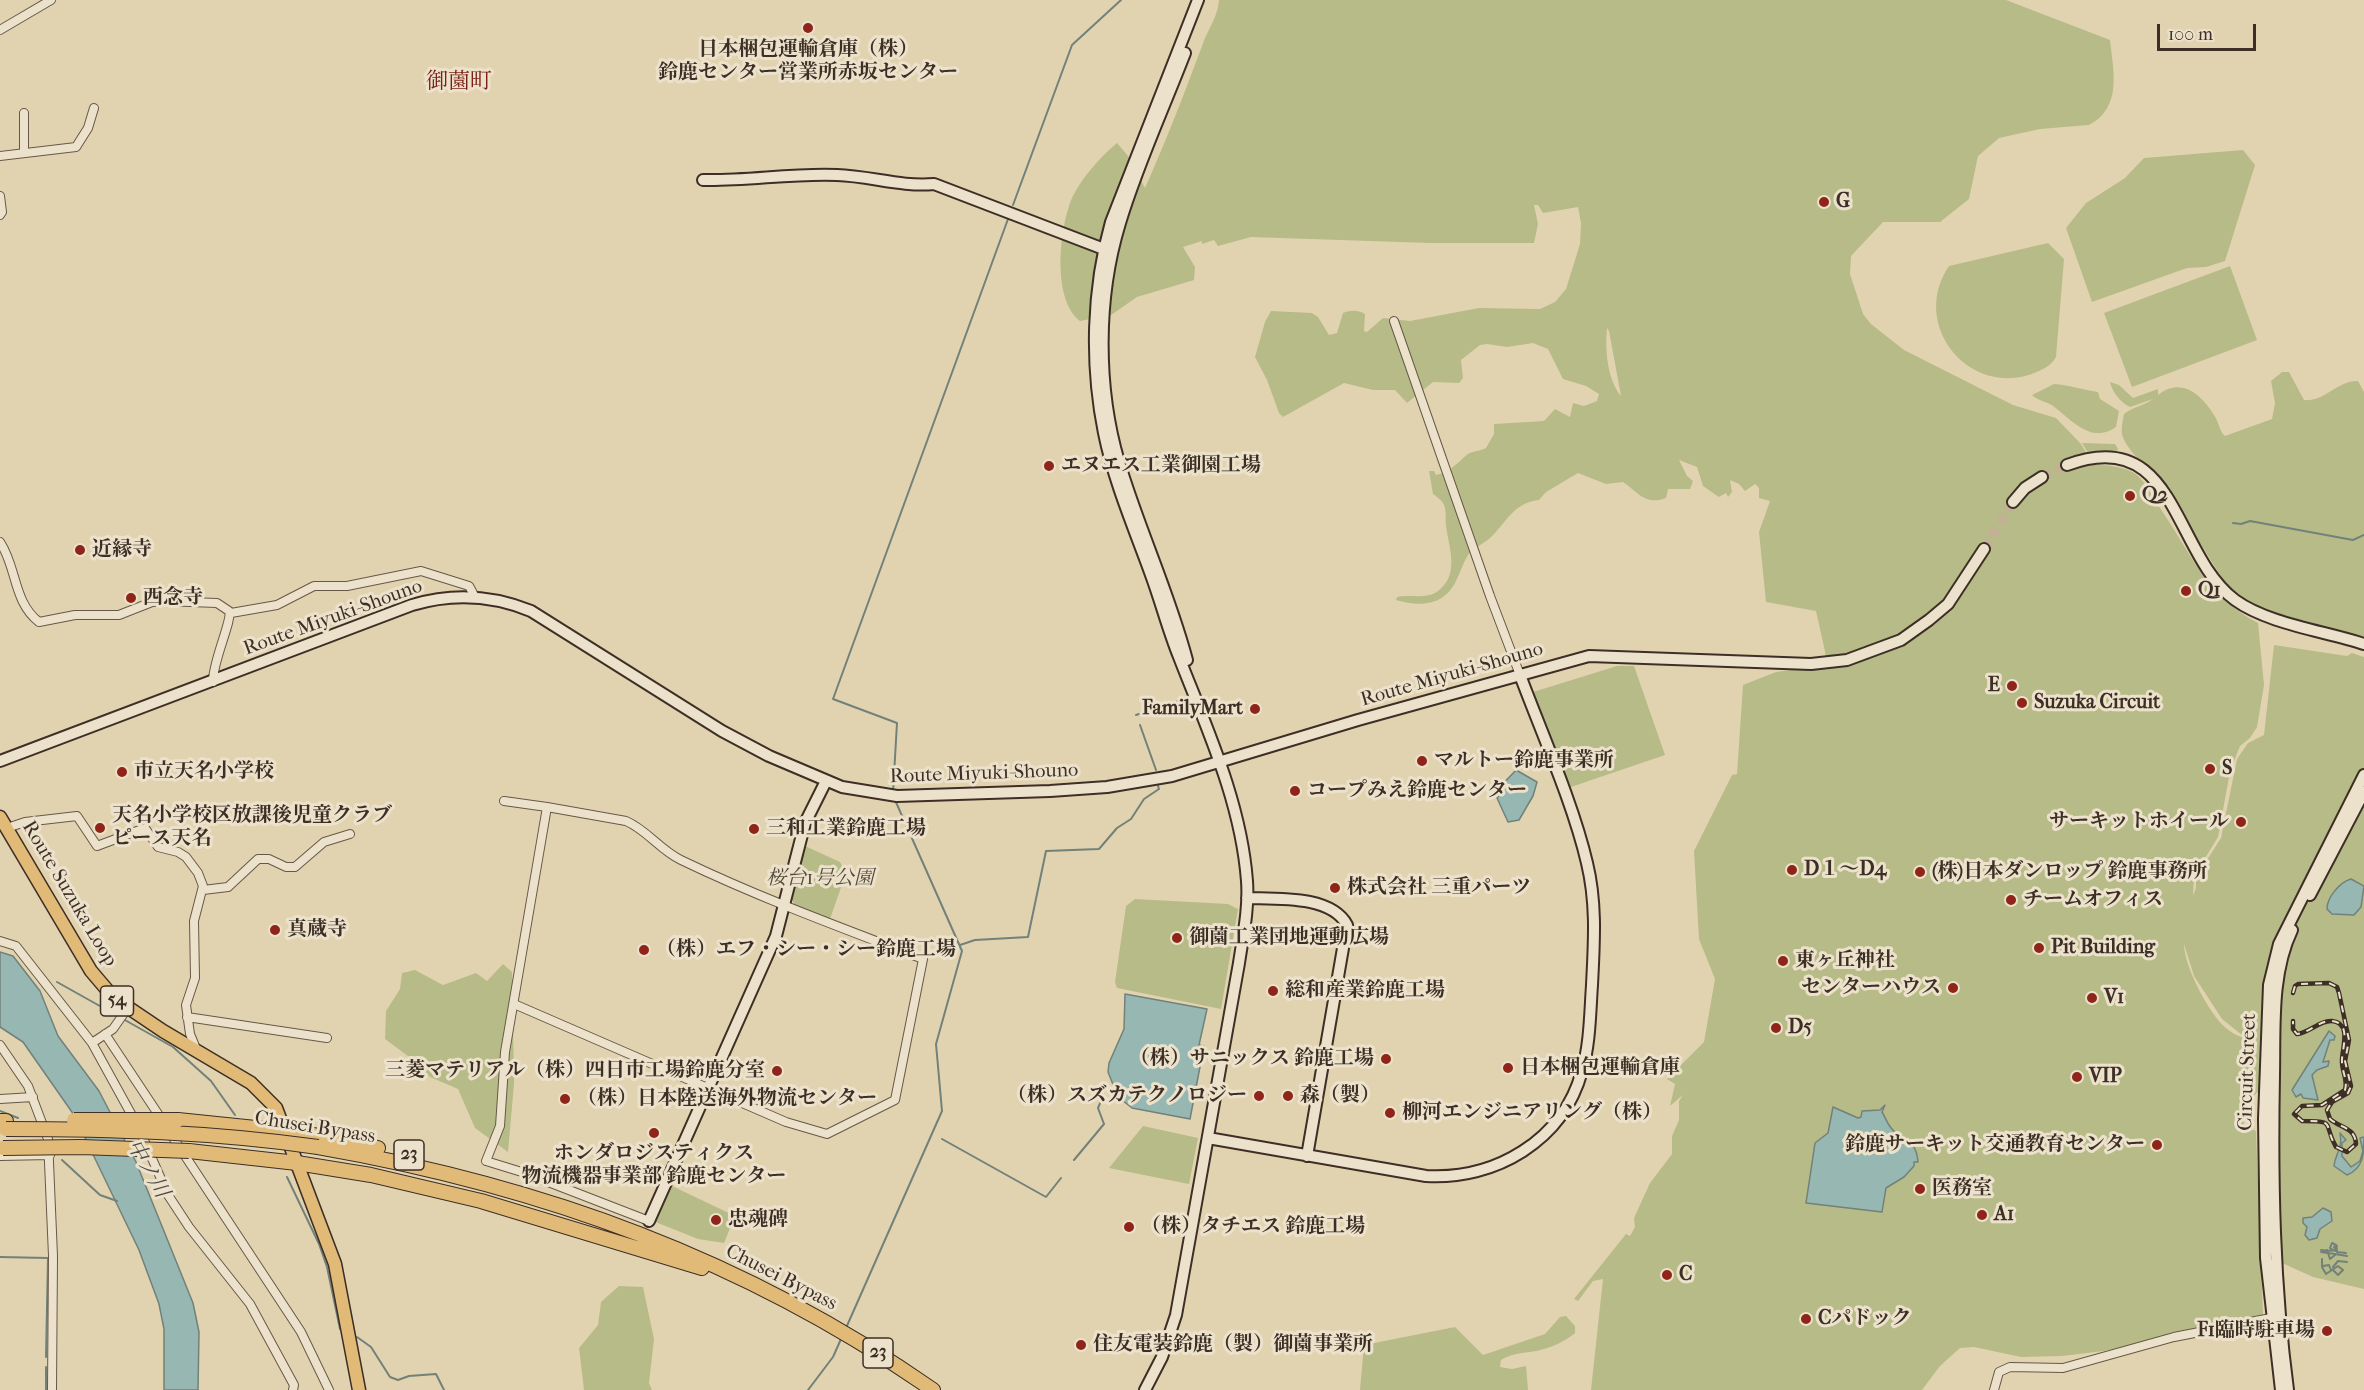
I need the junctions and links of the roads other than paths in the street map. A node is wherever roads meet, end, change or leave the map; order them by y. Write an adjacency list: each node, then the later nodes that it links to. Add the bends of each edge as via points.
1 (51, 0): 4 (street)
2 (1198, 0): 12 (street, via 1120,194)
3 (1205, 0): 12 (street)
4 (0, 30)
5 (94, 108): 7 (street, via 78,146)
6 (24, 113): 7 (street)
7 (24, 153): 8 (street)
8 (0, 156)
9 (703, 180): 12 (street, via 841,175 914,186 934,184)
10 (0, 196): 11 (street)
11 (0, 215)
12 (1108, 250): 25 (street, via 1105,383 1113,434 1124,478)
13 (1394, 321): 22 (street)
14 (2067, 465): 21 (street, via 2115,456 2140,465 2172,506 2214,577 2235,600 2264,614)
15 (2042, 477): 16 (street)
16 (2013, 502)
17 (0, 542): 20 (street, via 22,600 39,622 75,615 119,615 162,601 217,603)
18 (1984, 549): 22 (street, Route Miyuki-Shouno, via 1948,604 1901,640 1864,655 1811,664 1599,655)
19 (475, 597): 20 (street, via 469,586 421,571 347,586 314,586 277,605); 23 (street, Route Miyuki-Shouno, via 449,597 412,605); 27 (street, Route Miyuki-Shouno, via 512,603 531,611 722,731)
20 (231, 613): 23 (street, via 216,654)
21 (2364, 644)
22 (1520, 675): 25 (street, Route Miyuki-Shouno); 55 (street, via 1581,842 1594,904 1586,1059 1578,1084 1562,1114 1535,1143 1476,1173 1426,1176)
23 (213, 682): 24 (street, Route Miyuki-Shouno)
24 (0, 761)
25 (1220, 762): 27 (street, Route Miyuki-Shouno, via 1172,776 1090,789 892,796); 34 (street, via 1241,839)
26 (2364, 775): 60 (street, Circuit Street, via 2279,944 2272,969 2264,1129 2266,1258)
27 (826, 781): 35 (street, via 805,824)
28 (2364, 792): 60 (street, Circuit Street, via 2289,936 2278,978 2273,1185)
29 (504, 801): 30 (street)
30 (547, 807): 35 (street, via 626,821 669,854); 37 (street)
31 (3, 822): 33 (street, via 77,816 93,842 103,846 145,828 158,847 186,857 200,877); 38 (main road, Route Suzuka Loop / 54, via 91,971)
32 (350, 834): 33 (street, via 324,843 295,867 258,859 228,887)
33 (203, 890): 39 (street, via 194,921 195,978 189,990)
34 (1247, 898): 51 (street); 55 (street, via 1311,902 1340,916 1347,925)
35 (783, 905): 45 (street, via 776,936); 45 (street, via 923,959 895,1100 827,1134 786,1122)
36 (0, 941): 42 (street, via 15,946)
37 (514, 1004): 45 (street); 58 (street, via 505,1052 500,1126 486,1161)
38 (123, 1015): 40 (street); 44 (main road, Route Suzuka Loop / 54)
39 (187, 1017): 41 (street); 44 (street)
40 (105, 1034): 42 (street); 65 (street, via 301,1332)
41 (327, 1038)
42 (92, 1043): 62 (street, via 144,1138 168,1195 250,1304)
43 (0, 1045): 46 (street)
44 (197, 1052): 50 (main road, Route Suzuka Loop / 54, via 264,1093)
45 (708, 1088): 58 (street)
46 (33, 1097): 47 (street); 53 (street)
47 (0, 1099)
48 (0, 1121): 50 (highway, bridge, via 144,1119)
49 (0, 1129): 57 (highway, Chusei Bypass / 23, bridge, via 144,1130 272,1140 393,1160)
50 (287, 1131): 56 (main road, Route Suzuka Loop / 54); 57 (highway, 23, via 454,1165)
51 (1208, 1138): 55 (street); 66 (street, via 1176,1315 1162,1357)
52 (0, 1148): 56 (highway, bridge, via 189,1151)
53 (50, 1155): 54 (street); 64 (street)
54 (0, 1156)
55 (1306, 1156)
56 (297, 1163): 59 (highway, via 482,1201 692,1264); 63 (main road, Route Suzuka Loop / 54, via 335,1264)
57 (511, 1186): 59 (highway, Chusei Bypass / 23, via 557,1197 686,1251)
58 (649, 1221)
59 (774, 1296): 61 (highway, Chusei Bypass / 23, via 830,1325)
60 (2276, 1317): 67 (street, via 2174,1337 2063,1368 2010,1367 1999,1372); 68 (street, Circuit Street); 69 (street, Circuit Street)
61 (929, 1387)
62 (295, 1388)
63 (356, 1388)
64 (52, 1390)
65 (329, 1390)
66 (1145, 1390)
67 (1994, 1390)
68 (2281, 1390)
69 (2288, 1390)

